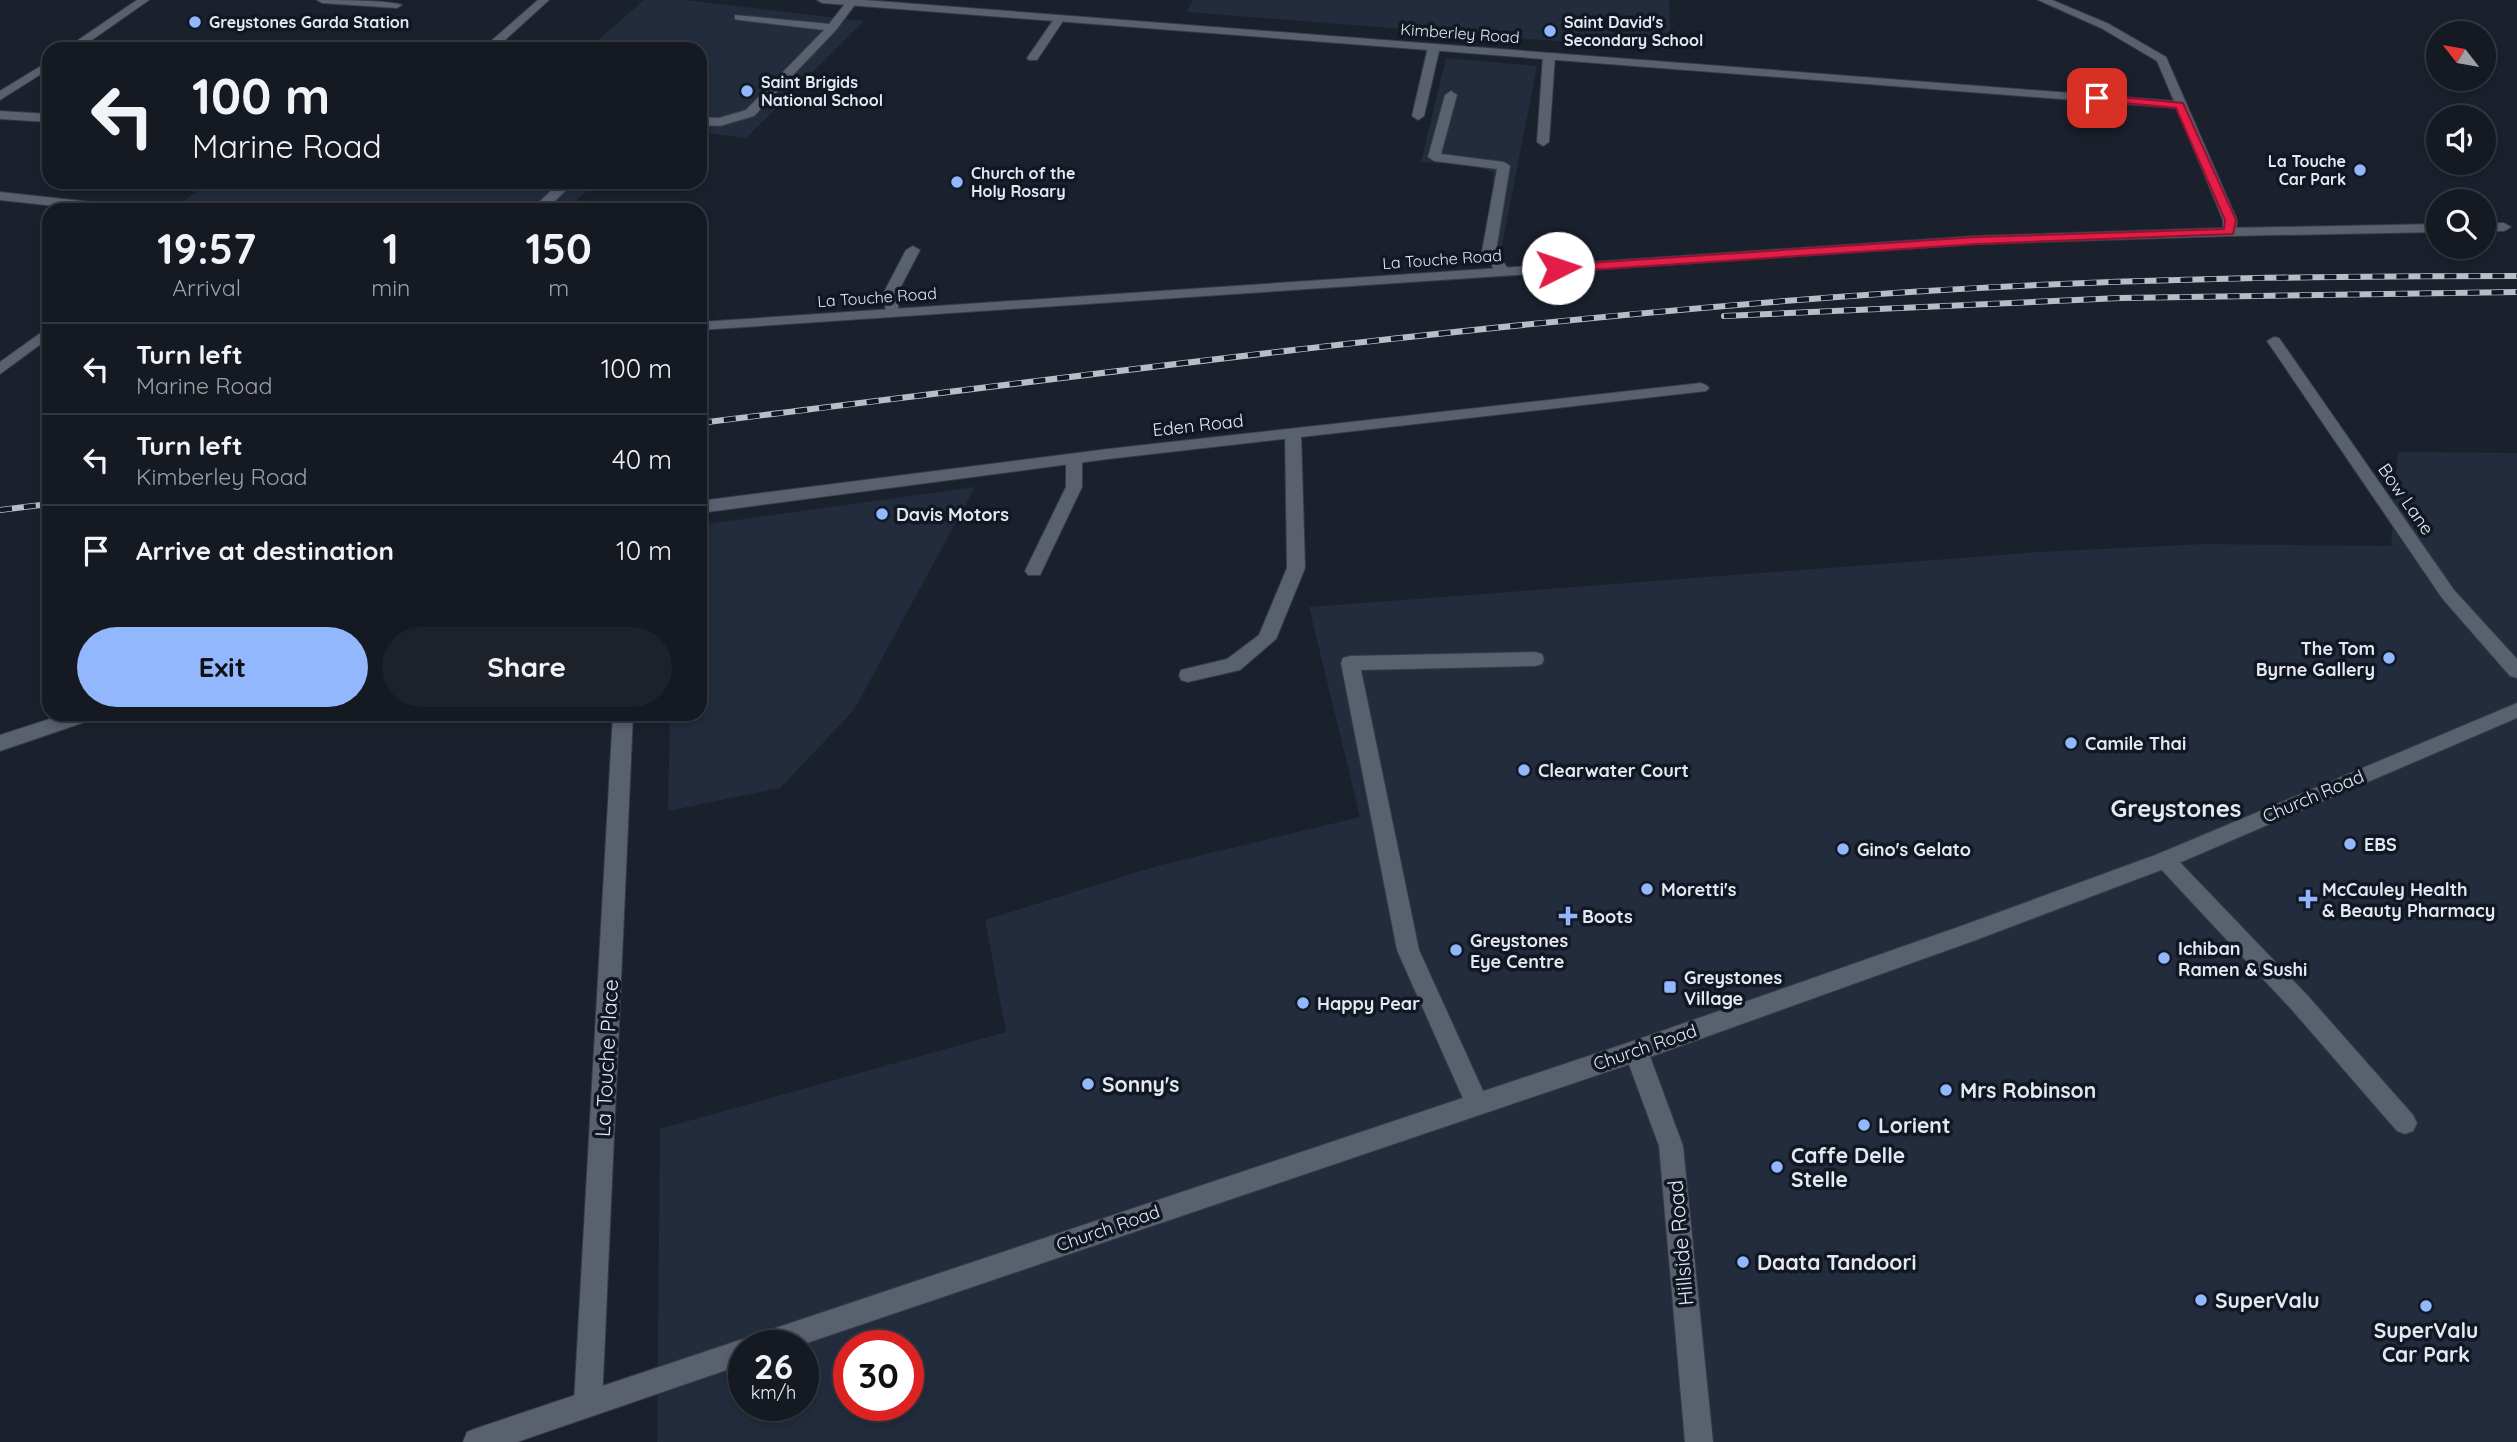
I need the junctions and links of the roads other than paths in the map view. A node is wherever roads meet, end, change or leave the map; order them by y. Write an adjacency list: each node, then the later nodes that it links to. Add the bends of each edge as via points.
1 (144, 0): 11 (street)
2 (322, 0): 7 (street)
3 (544, 0): 12 (street)
4 (822, 0): 6 (street, Kimberley Road)
5 (2043, 0): 19 (street, via 2105,26 2162,59)
6 (852, 2): 9 (street, Kimberley Road); 10 (street)
7 (397, 5)
8 (738, 17): 10 (street)
9 (1060, 18): 13 (street, Kimberley Road); 15 (street)
10 (832, 28): 23 (street, via 750,113)
11 (81, 42)
12 (496, 42)
13 (1434, 47): 14 (street, Kimberley Road); 21 (street)
14 (1549, 56): 19 (street, Kimberley Road); 24 (street)
15 (1033, 58)
16 (42, 69): 18 (street)
17 (1451, 94): 34 (street, via 1434,157 1504,166 1489,251)
18 (0, 96)
19 (2180, 105): 32 (street, via 2230,220)
20 (0, 115): 22 (street)
21 (1418, 116)
22 (42, 118)
23 (707, 121)
24 (1543, 142)
25 (560, 189): 28 (street)
26 (0, 196): 27 (street)
27 (64, 203)
28 (546, 203)
29 (2496, 226): 30 (street)
30 (2504, 226)
31 (2426, 228): 32 (street, La Touche Road)
32 (2229, 232): 34 (street, La Touche Road, via 1977,240)
33 (913, 250): 35 (street, via 890,293)
34 (1503, 272): 35 (street, La Touche Road)
35 (892, 313): 36 (street, La Touche Road)
36 (707, 326)
37 (42, 336): 39 (street)
38 (2274, 341): 46 (street, Bow Lane, via 2448,594)
39 (0, 369)
40 (1701, 388): 41 (street, Eden Road)
41 (1293, 434): 42 (street, Eden Road); 47 (street, via 1296,568 1267,639 1233,665)
42 (1074, 459): 43 (street, Eden Road); 44 (street, via 1074,487)
43 (707, 506)
44 (1034, 570)
45 (1535, 659): 54 (street, via 1350,663 1408,950)
46 (2517, 671)
47 (1188, 675)
48 (2517, 710): 52 (street, Church Road)
49 (66, 721): 51 (street)
50 (623, 721): 58 (street, La Touche Place)
51 (0, 743)
52 (2165, 860): 53 (street, Church Road); 55 (street)
53 (1636, 1051): 54 (street, Church Road); 60 (street, Hillside Road, via 1671,1146)
54 (1477, 1104): 56 (street, Church Road)
55 (2405, 1123)
56 (806, 1330)
57 (728, 1356): 58 (street)
58 (588, 1402): 59 (street)
59 (477, 1442)
60 (1699, 1442)

